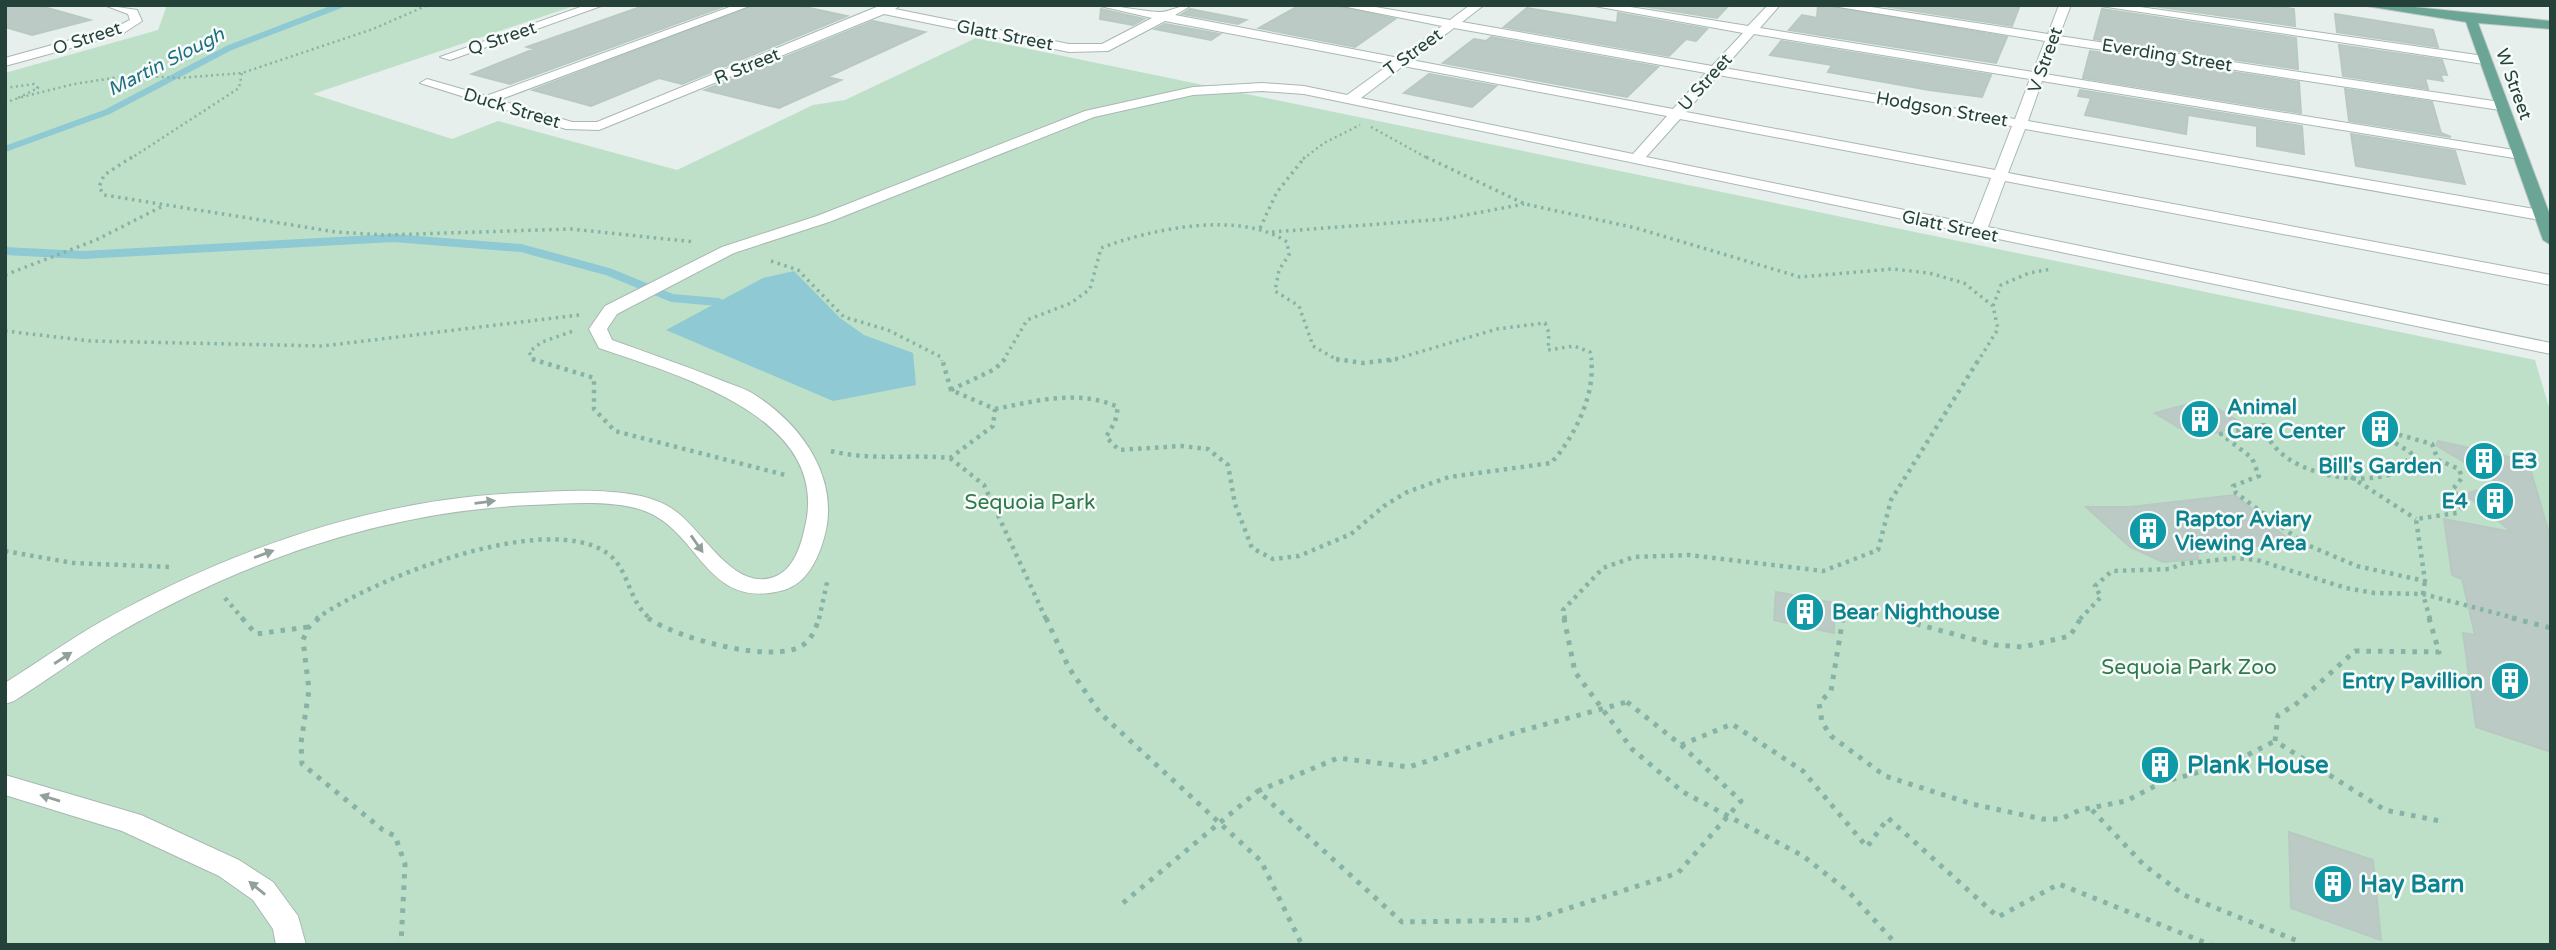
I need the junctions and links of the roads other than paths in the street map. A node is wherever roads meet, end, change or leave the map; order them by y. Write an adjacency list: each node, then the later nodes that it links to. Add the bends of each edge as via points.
1 (110, 5): 25 (street, O Street, via 133,12 136,20 118,31)
2 (598, 5): 22 (street, Q Street)
3 (746, 5): 29 (street)
4 (860, 5): 15 (street, Glatt Street)
5 (1102, 5): 16 (street)
6 (1186, 5): 16 (street, Glatt Street)
7 (1343, 5): 18 (street, Hodgson Street)
8 (1478, 5): 18 (street, T Street)
9 (1595, 5): 20 (street)
10 (1774, 5): 20 (street, U Street)
11 (1833, 5): 21 (street, Everding Street)
12 (2065, 5): 21 (street, V Street)
13 (2101, 5): 23 (street)
14 (2365, 5): 17 (main road)
15 (889, 8): 16 (street, Glatt Street, via 1069,48 1104,48); 34 (street, R Street)
16 (1164, 17): 24 (street)
17 (2471, 19): 19 (main road); 23 (main road, W Street)
18 (1452, 24): 24 (street, T Street); 26 (street, Hodgson Street)
19 (2551, 25)
20 (1751, 31): 26 (street, U Street); 27 (street)
21 (2052, 38): 27 (street, V Street); 31 (street, Everding Street)
22 (446, 57)
23 (2484, 60): 31 (main road, W Street)
24 (1401, 61): 30 (street, T Street); 32 (street)
25 (5, 62)
26 (1715, 71): 32 (street, U Street); 33 (street, Hodgson Street)
27 (2038, 78): 33 (street, V Street); 35 (street)
28 (427, 83): 29 (street, Duck Street)
29 (488, 100): 34 (street, Duck Street, via 571,126)
30 (1349, 100): 36 (street, Glatt Street); 43 (street, Glatt Street, one-way to 30, via 109,628 208,578 261,554 382,515 516,498 588,497 652,506 688,531 724,574 752,586 781,583 802,567 819,521 818,483 795,442 748,398 606,344 598,328 611,310 736,247 823,219 1090,114 1193,91 1229,88 1304,90)
31 (2500, 106): 35 (main road, W Street)
32 (1676, 115): 36 (street, U Street); 37 (street)
33 (2022, 123): 37 (street, V Street); 38 (street, Hodgson Street)
34 (599, 126)
35 (2520, 155): 38 (main road, W Street)
36 (1636, 159): 39 (street, Glatt Street)
37 (2000, 175): 39 (street, V Street); 41 (street)
38 (2540, 215): 40 (main road, W Street)
39 (1978, 233): 42 (street, Glatt Street)
40 (2550, 238)
41 (2551, 280)
42 (2551, 349)
43 (5, 695)
44 (5, 785): 45 (street, one-way to 44, via 287,925 263,891 229,868 131,823)
45 (291, 945)

